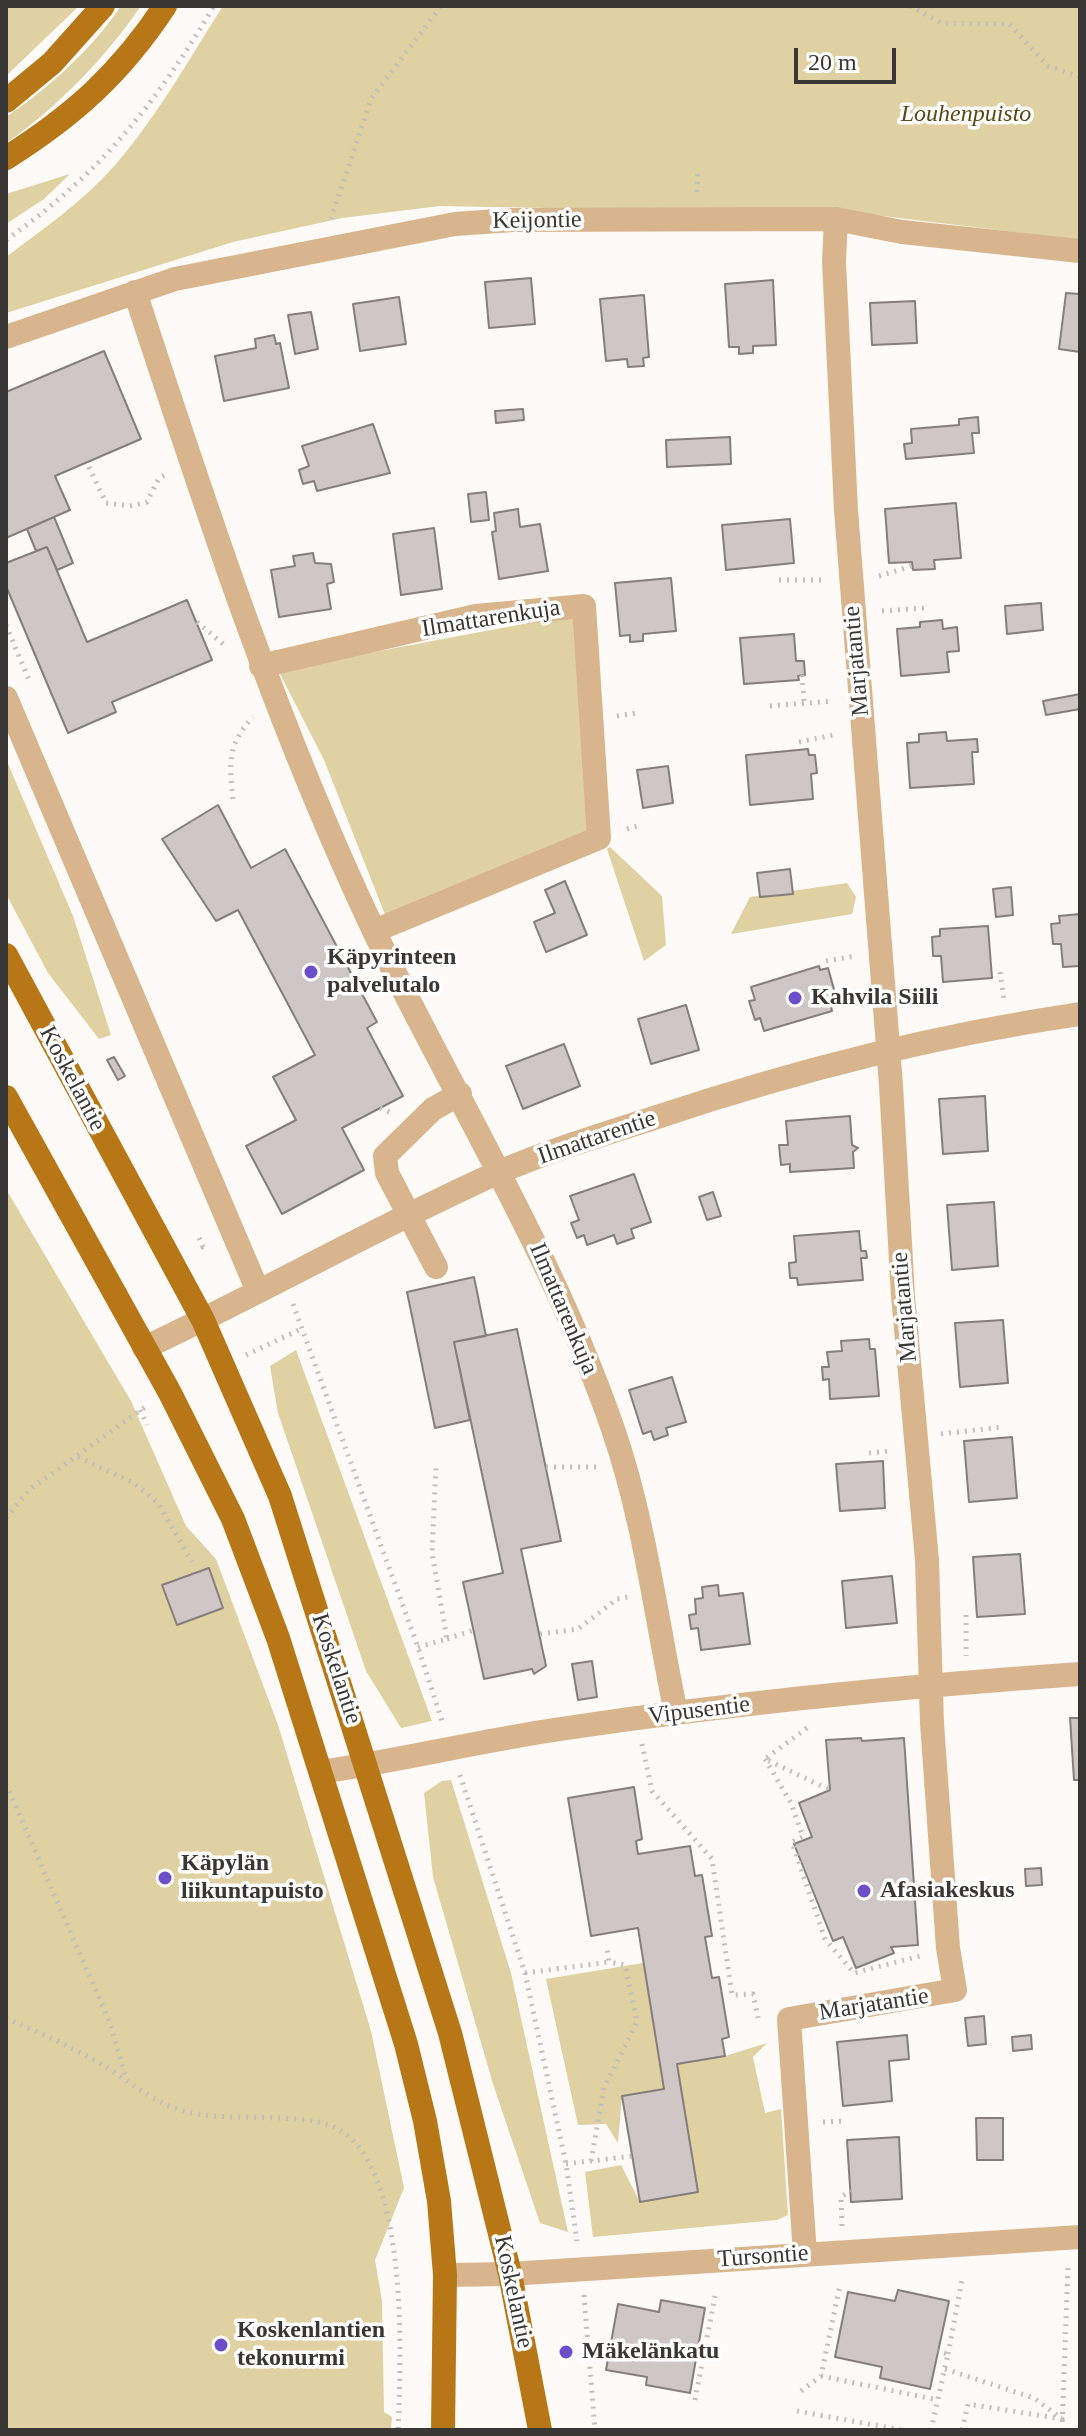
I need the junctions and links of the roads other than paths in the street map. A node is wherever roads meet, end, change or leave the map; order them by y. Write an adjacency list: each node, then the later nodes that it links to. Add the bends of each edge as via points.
1 (103, 6): 3 (main road, via 52,63)
2 (165, 6): 4 (main road, via 89,100)
3 (6, 101)
4 (6, 158)
5 (836, 219): 6 (street, Keijontie, via 902,232); 7 (street, Keijontie, via 455,224 175,279); 14 (street, Marjatantie, via 834,262 861,578 853,614)
6 (1080, 251)
7 (135, 292): 8 (street, Keijontie); 9 (street, Ilmattarenkuja)
8 (6, 337)
9 (261, 666): 11 (street, Ilmattarenkuja); 11 (street, Ilmattarenkuja, via 476,616 584,606 599,838)
10 (6, 698): 20 (street)
11 (374, 931): 15 (street, Ilmattarenkuja)
12 (6, 955): 21 (main road, Koskelantie)
13 (1080, 1014): 14 (street, Ilmattarentie)
14 (887, 1050): 17 (street, Ilmattarentie, via 777,1079); 24 (street, Marjatantie)
15 (460, 1094): 17 (street, Ilmattarenkuja); 18 (street, via 433,1109 385,1156 387,1173)
16 (6, 1097): 22 (main road, Koskelantie)
17 (499, 1172): 18 (street, Ilmattarentie); 25 (street, Ilmattarenkuja, via 563,1303 613,1429 637,1510)
18 (407, 1215): 19 (street); 20 (street, Ilmattarentie)
19 (436, 1267)
20 (257, 1289): 21 (street, Ilmattarentie)
21 (203, 1320): 22 (street, Ilmattarentie); 26 (main road, Koskelantie, via 280,1496)
22 (144, 1348): 27 (main road, Koskelantie, via 233,1519)
23 (1080, 1674): 24 (street, Vipusentie)
24 (934, 1684): 25 (street, Vipusentie); 29 (street, Marjatantie, via 934,1753 955,1990 789,2019)
25 (676, 1713): 26 (street, Vipusentie)
26 (367, 1765): 27 (street, Vipusentie); 30 (main road, Koskelantie, via 450,2033)
27 (321, 1772): 31 (main road, Koskelantie, via 406,2044 439,2201)
28 (1080, 2237): 29 (street, Tursontie)
29 (805, 2254): 30 (street, Tursontie)
30 (510, 2274): 31 (street, Tursontie); 33 (main road, Koskelantie)
31 (445, 2275): 32 (main road, Koskelantie)
32 (443, 2430)
33 (540, 2430)

